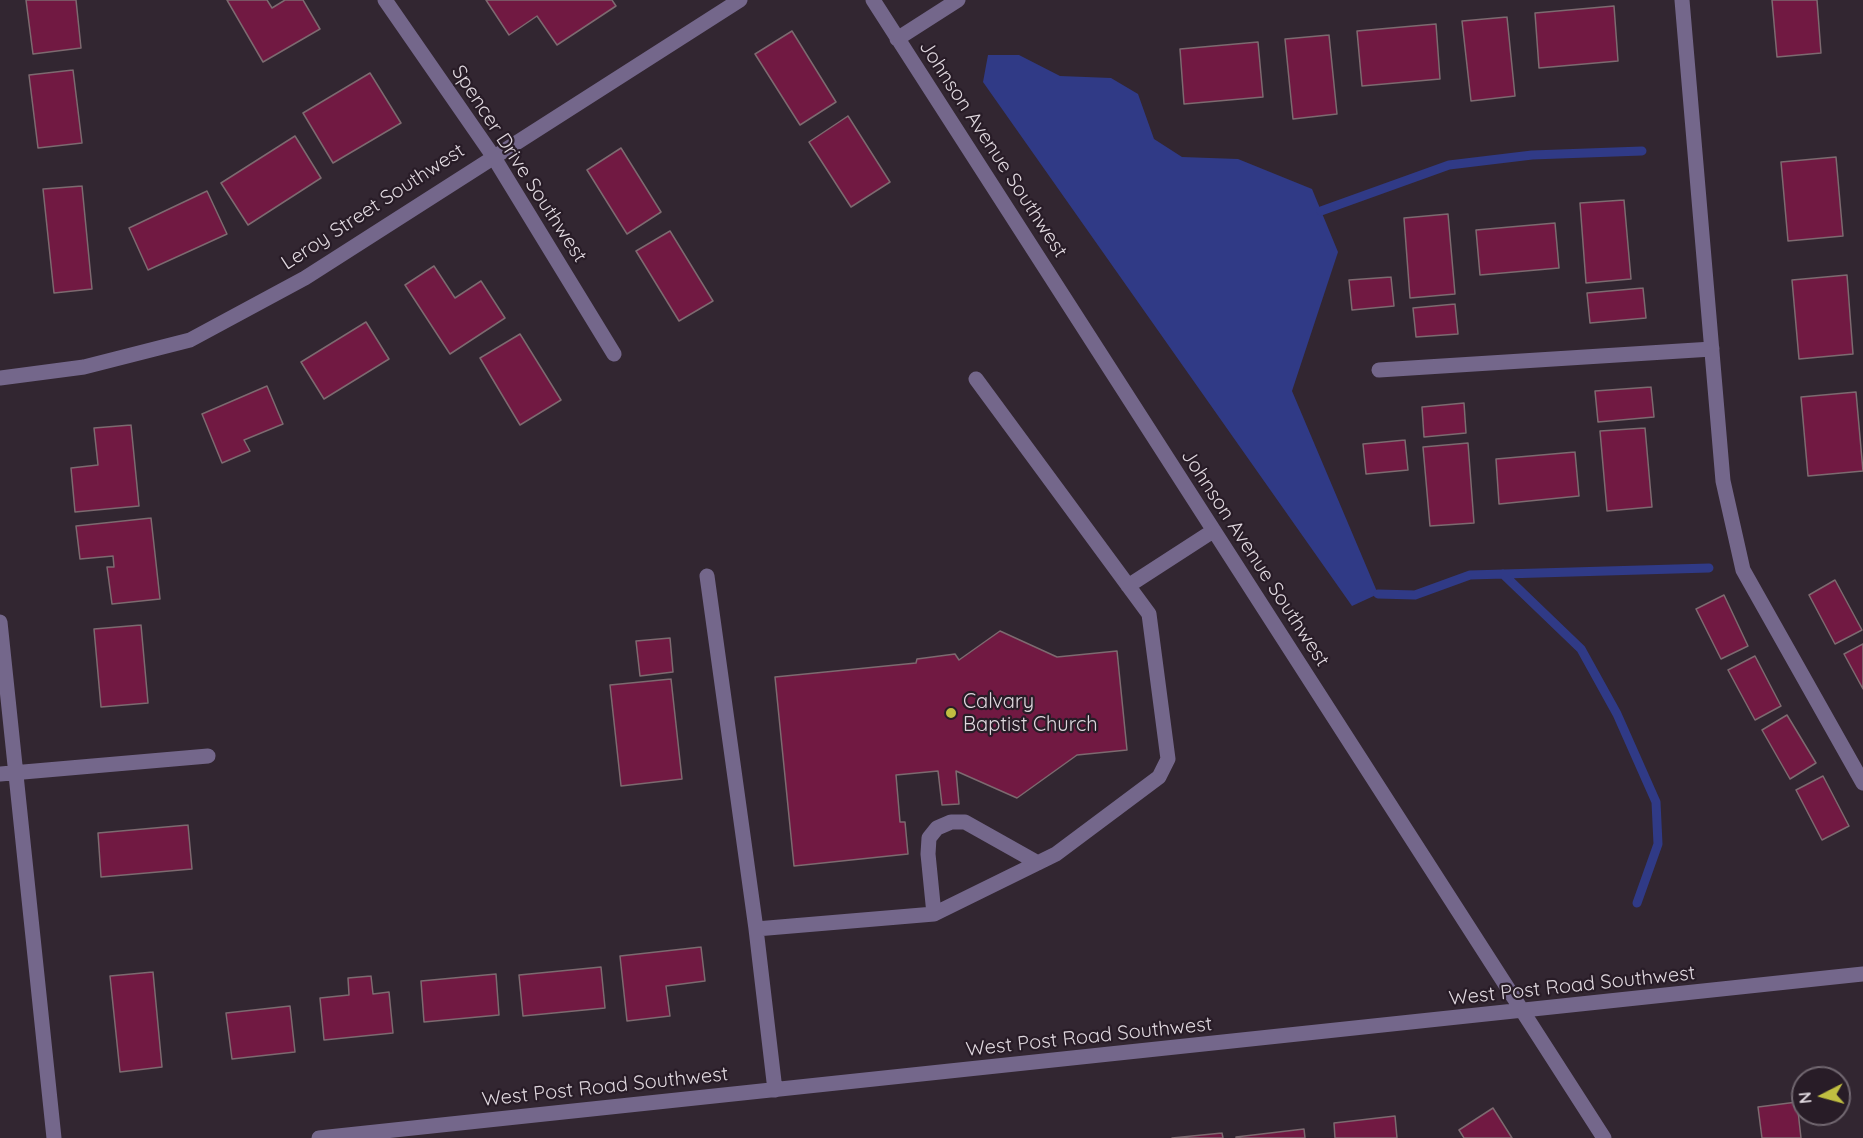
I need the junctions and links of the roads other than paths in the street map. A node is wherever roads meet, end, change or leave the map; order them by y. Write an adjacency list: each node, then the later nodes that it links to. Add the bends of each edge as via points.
1 (385, 0): 7 (street, Spencer Drive Southwest)
2 (740, 0): 7 (street, Leroy Street Southwest)
3 (873, 0): 6 (street, Johnson Avenue Southwest)
4 (958, 0): 6 (street)
5 (1682, 0): 8 (street)
6 (897, 39): 13 (street, Johnson Avenue Southwest)
7 (493, 156): 9 (street, Spencer Drive Southwest); 11 (street, Leroy Street Southwest, via 305,278 190,340 84,367)
8 (1712, 349): 10 (street); 19 (street, via 1722,481 1743,570)
9 (614, 354)
10 (1380, 370)
11 (0, 378)
12 (976, 379): 15 (street)
13 (1213, 531): 15 (street); 24 (street, Johnson Avenue Southwest)
14 (707, 576): 22 (street)
15 (1128, 586): 20 (street, via 1149,614 1168,759 1160,777 1056,854)
16 (0, 622): 18 (street)
17 (208, 756): 18 (street)
18 (8, 774): 26 (street)
19 (1863, 783)
20 (1038, 863): 21 (street); 21 (street, via 965,822 937,828 929,838 928,854)
21 (934, 914): 22 (street)
22 (756, 929): 25 (street)
23 (1863, 974): 24 (street, West Post Road Southwest)
24 (1522, 1012): 25 (street, West Post Road Southwest); 28 (street, Johnson Avenue Southwest)
25 (775, 1090): 27 (street, West Post Road Southwest)
26 (54, 1138)
27 (319, 1138)
28 (1605, 1138)

